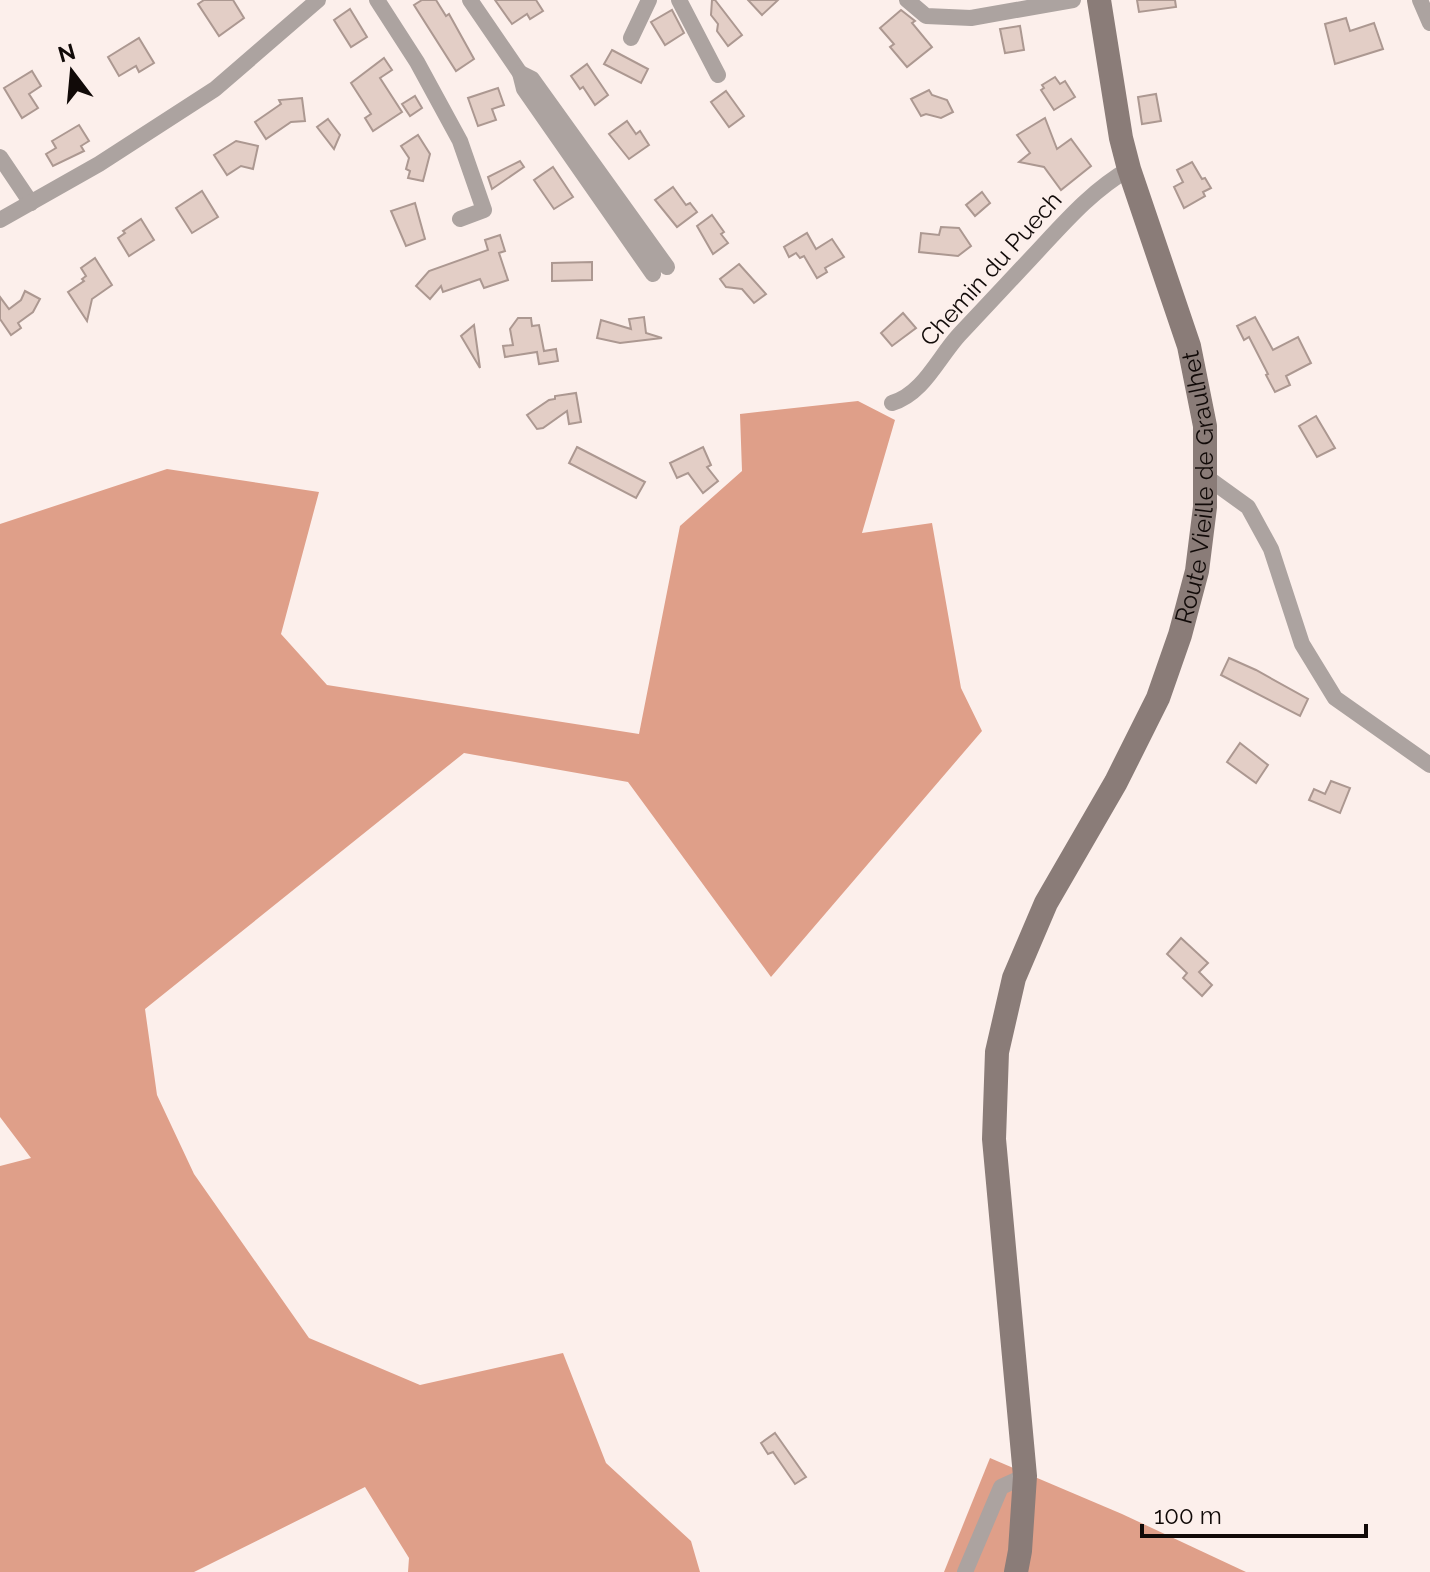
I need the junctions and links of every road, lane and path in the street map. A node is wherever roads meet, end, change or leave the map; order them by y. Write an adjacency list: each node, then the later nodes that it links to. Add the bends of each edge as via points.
1 (318, 0): 15 (street, via 215,89)
2 (377, 0): 16 (street, via 460,141 484,210)
3 (470, 0): 18 (street, via 520,73 532,79)
4 (649, 0): 11 (street)
5 (679, 0): 12 (street)
6 (907, 0): 7 (street, via 926,16 971,18)
7 (1073, 0)
8 (1099, 0): 14 (main road, Route Vieille de Graulhet)
9 (1420, 0): 10 (street)
10 (1430, 23)
11 (631, 38)
12 (718, 75)
13 (0, 157): 15 (street)
14 (1129, 169): 19 (street, Chemin du Puech, via 1102,185 1071,215 919,386 905,400); 20 (main road, Route Vieille de Graulhet, via 1189,346 1205,426)
15 (31, 203): 17 (street)
16 (460, 219)
17 (0, 220)
18 (660, 270)
19 (892, 403)
20 (1205, 476): 21 (street, via 1248,507 1271,549 1302,644 1335,698); 22 (main road, Route Vieille de Graulhet, via 1197,571 1158,698 1046,903 1014,978 997,1052 994,1139)
21 (1430, 765)
22 (1025, 1476): 23 (street, via 1001,1487); 24 (main road, Route Vieille de Graulhet)
23 (965, 1572)
24 (1016, 1572)

